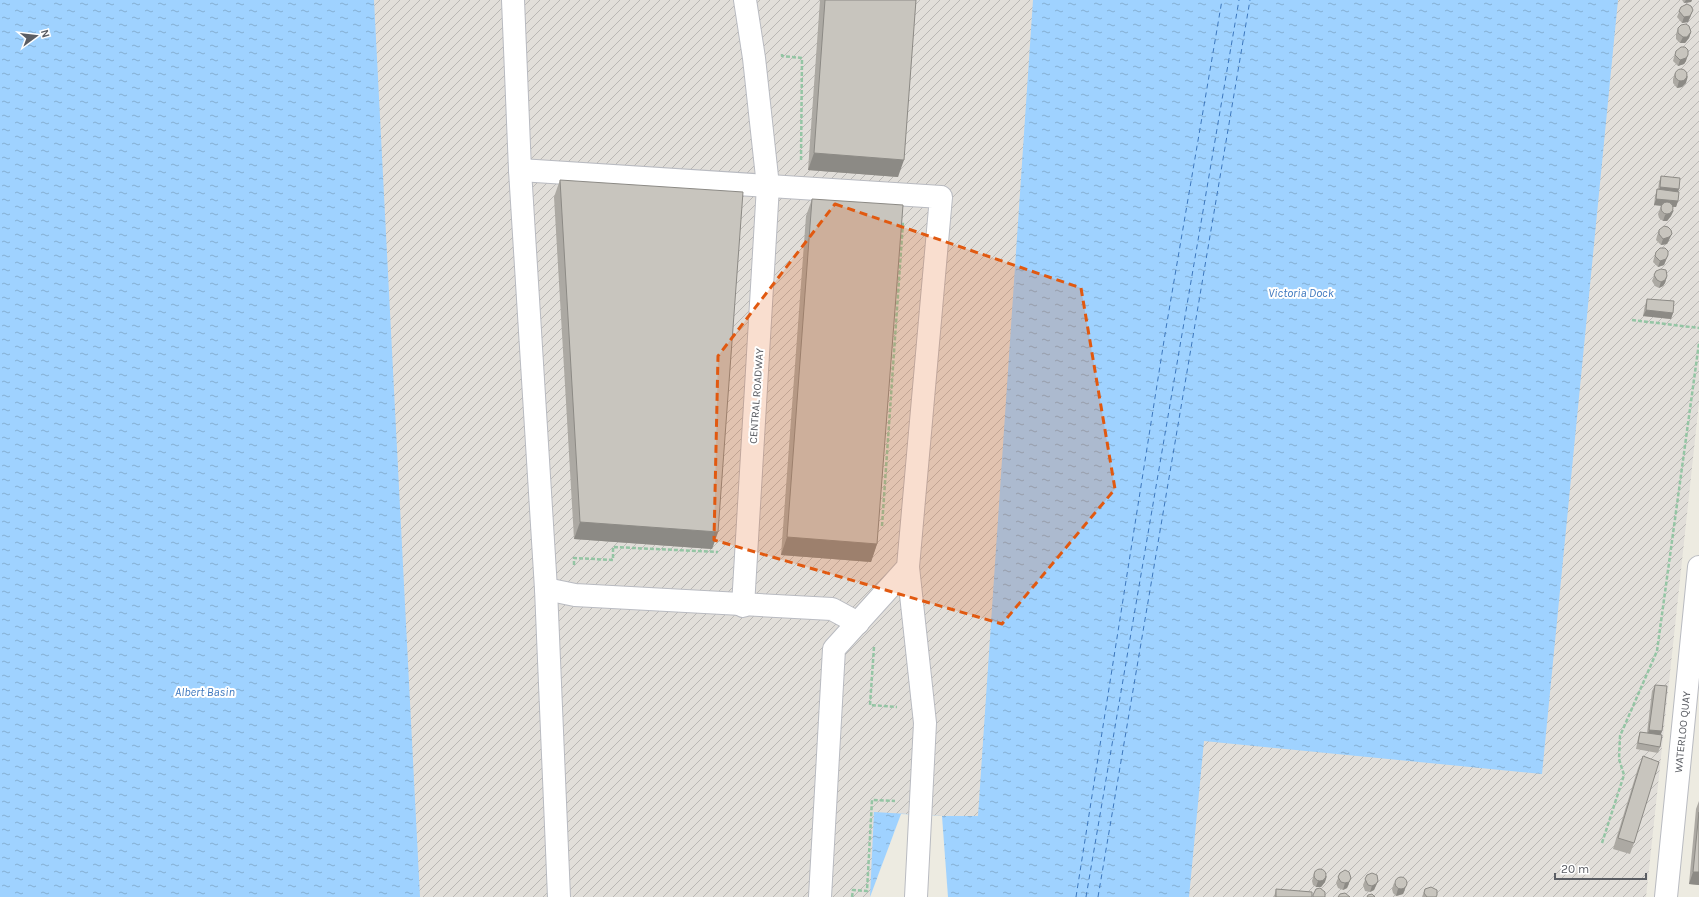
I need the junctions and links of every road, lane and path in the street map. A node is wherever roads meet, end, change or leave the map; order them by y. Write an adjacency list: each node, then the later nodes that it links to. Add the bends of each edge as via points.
1 (513, 0): 4 (street)
2 (745, 0): 5 (street, CENTRAL ROADWAY)
3 (781, 49): 6 (path, via 782,56 802,58)
4 (520, 170): 5 (street); 13 (street)
5 (768, 186): 6 (street); 15 (street, CENTRAL ROADWAY)
6 (800, 188): 11 (street, via 941,197)
7 (1632, 320): 8 (path)
8 (1699, 328)
9 (1699, 343): 17 (path, via 1657,651 1620,736 1618,759 1624,775)
10 (718, 545): 14 (path, via 718,553 613,547 613,560 574,558)
11 (908, 567): 16 (street); 20 (street, via 925,723)
12 (1699, 567): 21 (street, WATERLOO QUAY)
13 (546, 589): 14 (street); 18 (street)
14 (575, 595): 15 (street)
15 (743, 606): 16 (street, via 832,609)
16 (858, 623): 19 (street, via 834,648)
17 (1602, 843)
18 (559, 897)
19 (820, 897)
20 (916, 897)
21 (1666, 897)

